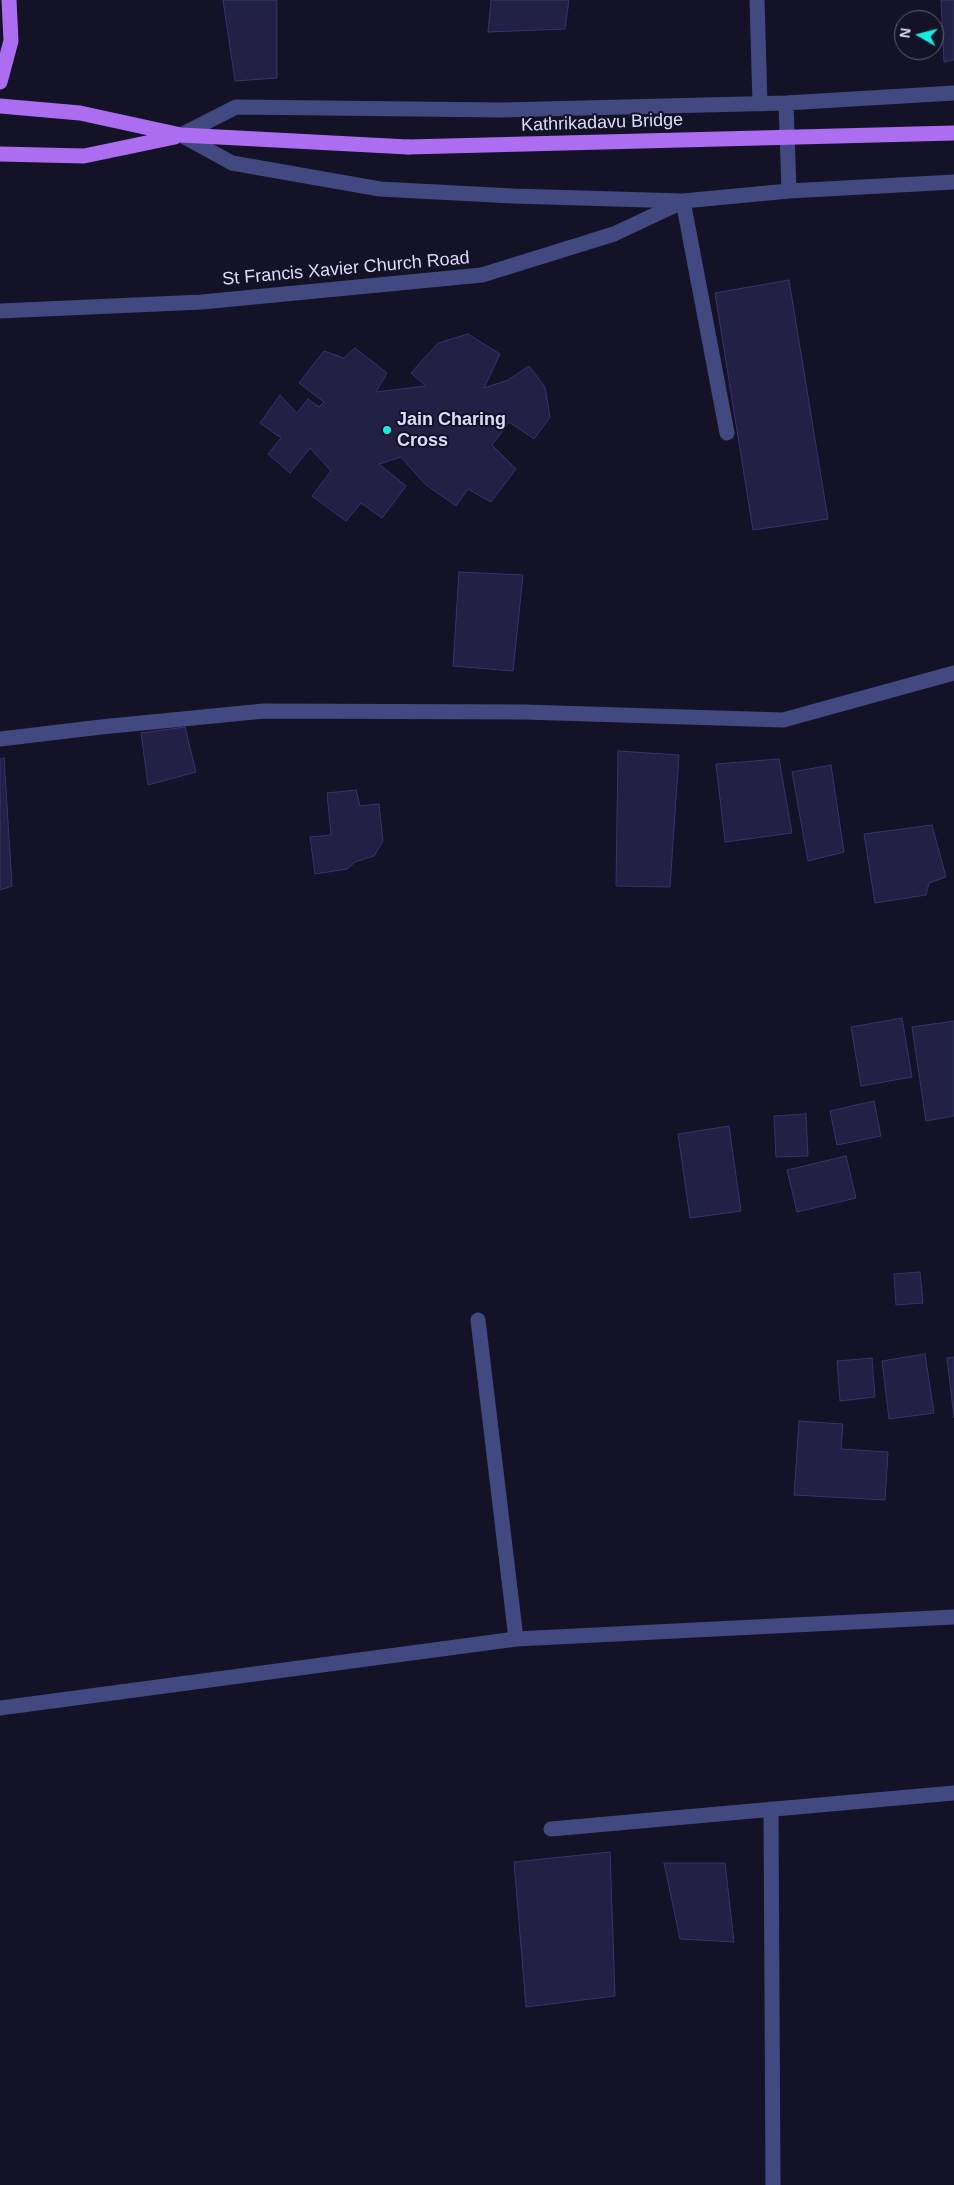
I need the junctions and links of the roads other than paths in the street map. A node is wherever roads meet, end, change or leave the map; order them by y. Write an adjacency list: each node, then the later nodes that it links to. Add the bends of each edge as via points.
1 (9, 0): 3 (main road, via 10,41)
2 (757, 0): 6 (street)
3 (0, 82)
4 (954, 94): 5 (street)
5 (786, 103): 6 (street); 12 (street)
6 (760, 104): 9 (street, via 502,110 236,107)
7 (0, 106): 9 (main road, via 80,113)
8 (954, 133): 9 (main road, Kathrikadavu Bridge, bridge, via 408,147)
9 (181, 135): 10 (main road, via 84,156); 13 (street, via 232,163 380,188)
10 (0, 154)
11 (954, 182): 12 (street)
12 (789, 191): 13 (street)
13 (683, 201): 14 (street, St Francis Xavier Church Road, via 614,234 482,275 202,302); 15 (street)
14 (0, 311)
15 (727, 432)
16 (954, 673): 17 (street, via 783,720 524,712 264,711)
17 (0, 739)
18 (478, 1320): 20 (street)
19 (954, 1617): 20 (street)
20 (516, 1639): 21 (street)
21 (0, 1708)
22 (954, 1793): 23 (street)
23 (771, 1809): 24 (street); 25 (street)
24 (551, 1829)
25 (773, 2185)

